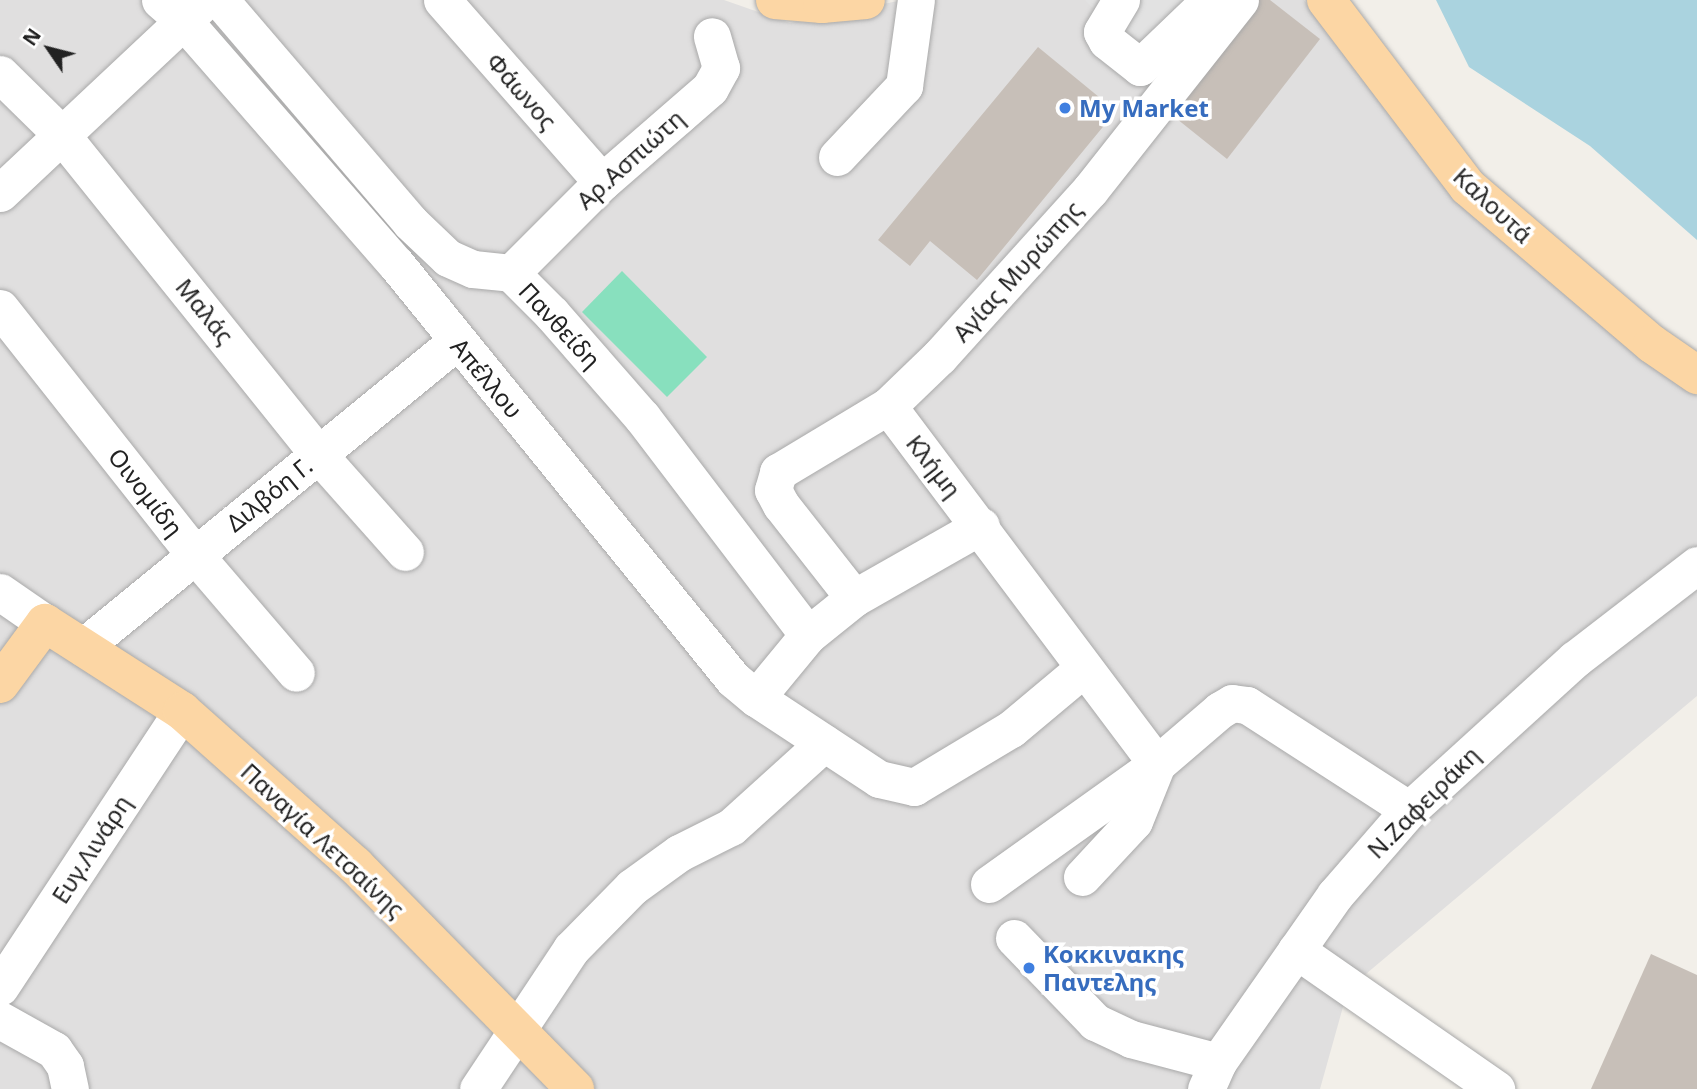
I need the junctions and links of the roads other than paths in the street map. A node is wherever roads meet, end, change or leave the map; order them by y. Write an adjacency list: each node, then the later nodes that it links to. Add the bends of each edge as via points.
1 (220, 0): 17 (street, Πανθείδη, via 410,222 448,258 473,269)
2 (442, 0): 15 (street, Φάωνος)
3 (775, 0): 4 (main road, via 822,4)
4 (866, 0)
5 (916, 0): 14 (street, via 904,86)
6 (1121, 0): 10 (street, via 1102,32 1140,67)
7 (1240, 0): 10 (street, Αγίας Μυρώπης)
8 (1326, 0): 20 (main road, Καλουτά, via 1468,187 1652,344)
9 (183, 6): 13 (street); 19 (street, Απέλλου)
10 (1206, 16): 21 (street, Αγίας Μυρώπης, via 1090,190 939,357)
11 (712, 36): 15 (street, Αρ.Ασπιώτη, via 721,68 710,88)
12 (0, 74): 13 (street, Μαλάς)
13 (60, 134): 16 (street); 22 (street, Μαλάς)
14 (837, 157)
15 (602, 181): 17 (street, Αρ.Ασπιώτη)
16 (0, 193)
17 (512, 273): 30 (street, Πανθείδη, via 642,417)
18 (0, 308): 25 (street, Οινομίδη)
19 (456, 342): 22 (street, Διλβόη Γ.); 35 (street, Απέλλου, via 733,679)
20 (1697, 375)
21 (888, 406): 23 (street, Κλήμη); 28 (street, Αγίας Μυρώπης, via 778,472 773,490)
22 (318, 454): 24 (street, Μαλάς); 25 (street, Διλβόη Γ.)
23 (981, 526): 28 (street); 32 (street, Κλήμη)
24 (405, 552)
25 (195, 555): 31 (street, Διλβόη Γ.); 33 (street, Οινομίδη)
26 (1697, 565): 39 (street, Ν.Ζαφειράκη, via 1575,659)
27 (0, 593): 29 (street)
28 (854, 598): 30 (street)
29 (45, 623): 31 (main road, Παναγία Λετσαίνης); 34 (main road)
30 (808, 635): 35 (street)
31 (83, 647): 36 (main road, Παναγία Λετσαίνης)
32 (1084, 668): 37 (street, Απέλλου, via 1011,729 914,788 879,779); 38 (street, Κλήμη)
33 (296, 673)
34 (0, 684)
35 (756, 698): 37 (street, Απέλλου)
36 (182, 711): 44 (street, Ευγ.Λινάρη); 46 (main road, Παναγία Λετσαίνης, via 355,865)
37 (824, 743): 46 (street, via 731,827 679,853 632,887 571,949)
38 (1157, 764): 39 (street, via 1220,710 1232,703 1247,705); 40 (street, via 1134,821); 41 (street)
39 (1409, 810): 43 (street, Ν.Ζαφειράκη, via 1335,895)
40 (1082, 877)
41 (989, 884)
42 (1014, 938): 47 (street, via 1095,1022)
43 (1296, 950): 47 (street, Ν.Ζαφειράκη); 51 (street)
44 (0, 987)
45 (0, 1020): 48 (street, via 54,1050 65,1066)
46 (517, 1032): 49 (street); 50 (main road, Παναγία Λετσαίνης)
47 (1212, 1075)
48 (70, 1089)
49 (478, 1089)
50 (575, 1089)
51 (1496, 1089)

